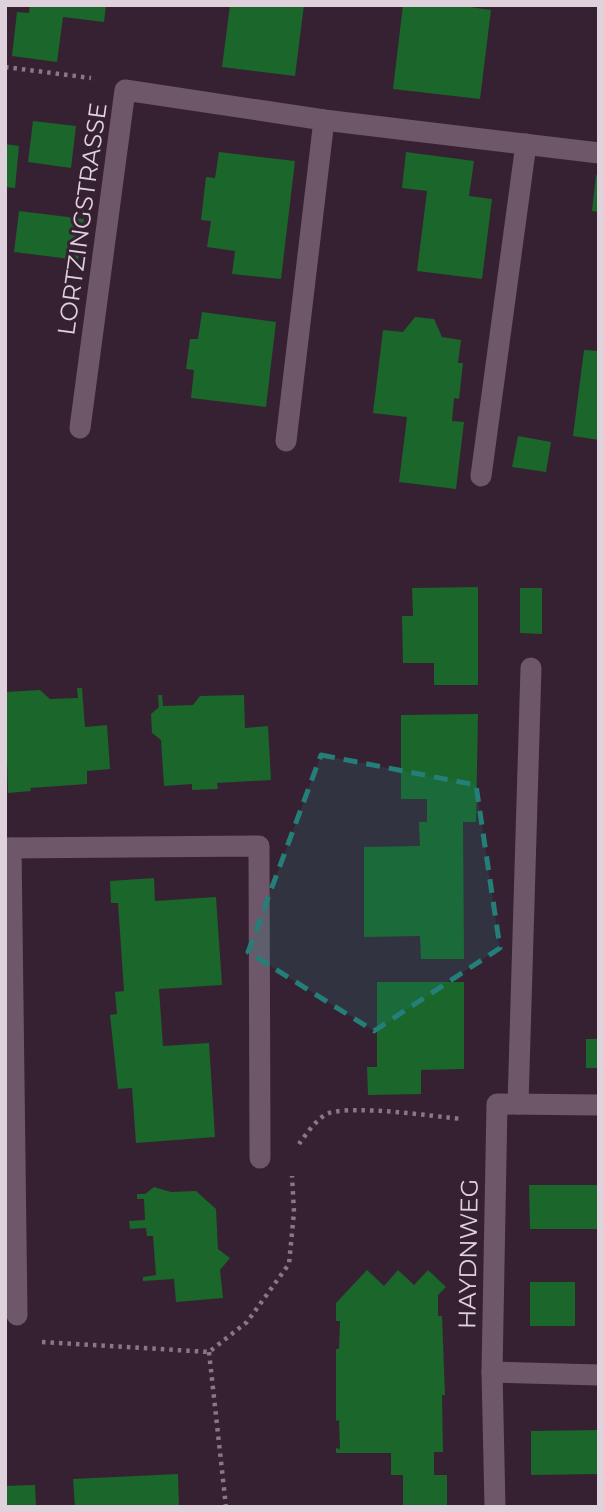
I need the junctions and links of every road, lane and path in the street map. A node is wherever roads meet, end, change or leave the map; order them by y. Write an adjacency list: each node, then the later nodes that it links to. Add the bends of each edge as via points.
1 (5, 67): 2 (path, via 89,78)
2 (125, 90): 3 (street, LORTZINGSTRASSE); 6 (street, LORTZINGSTRASSE)
3 (324, 120): 4 (street, LORTZINGSTRASSE); 7 (street)
4 (526, 145): 5 (street, LORTZINGSTRASSE); 8 (street)
5 (599, 153)
6 (80, 428)
7 (286, 441)
8 (481, 475)
9 (531, 668): 11 (street, HAYDNWEG)
10 (8, 848): 13 (street, via 259,846); 15 (street)
11 (507, 1104): 12 (street); 14 (path, via 470,1119 371,1111 328,1113 307,1133); 18 (street, HAYDNWEG)
12 (599, 1105)
13 (260, 1157): 14 (path)
14 (291, 1158): 17 (path, via 294,1212 289,1264 247,1322)
15 (17, 1315)
16 (32, 1341): 17 (path)
17 (209, 1352): 20 (path)
18 (492, 1372): 19 (street); 21 (street, HAYDNWEG)
19 (599, 1375)
20 (226, 1507)
21 (495, 1507)

